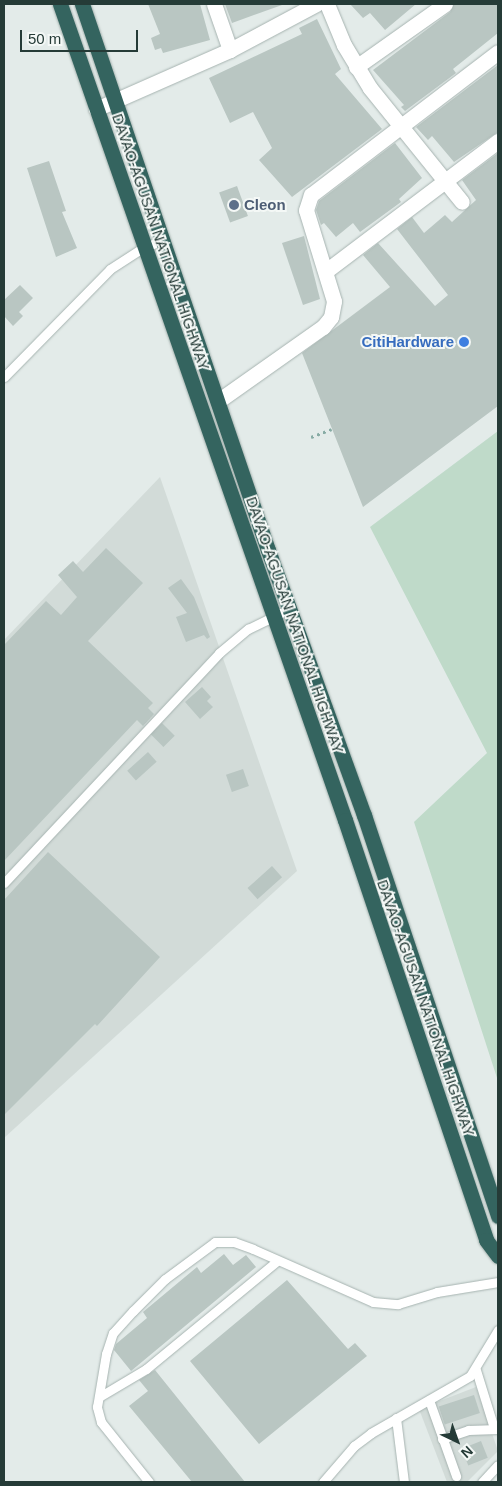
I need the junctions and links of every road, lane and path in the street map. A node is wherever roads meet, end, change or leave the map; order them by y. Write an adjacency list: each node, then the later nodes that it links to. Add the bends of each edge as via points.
1 (60, 4): 12 (highway, DAVAO-AGUSAN NATIONAL HIGHWAY)
2 (82, 4): 11 (highway, DAVAO-AGUSAN NATIONAL HIGHWAY)
3 (214, 4): 8 (street)
4 (316, 4): 7 (street)
5 (327, 4): 10 (street)
6 (445, 4): 10 (street)
7 (296, 10): 8 (street)
8 (230, 50): 11 (street)
9 (498, 52): 13 (street)
10 (356, 67): 13 (street)
11 (116, 102): 12 (street); 17 (highway, DAVAO-AGUSAN NATIONAL HIGHWAY)
12 (96, 109): 18 (highway, DAVAO-AGUSAN NATIONAL HIGHWAY)
13 (399, 126): 15 (street); 19 (street, via 320,187 307,202 308,218)
14 (498, 141): 15 (street)
15 (444, 182): 16 (street); 19 (street)
16 (462, 202)
17 (163, 241): 18 (lane); 21 (highway, DAVAO-AGUSAN NATIONAL HIGHWAY)
18 (144, 248): 20 (lane, via 110,269 91,286); 25 (highway, DAVAO-AGUSAN NATIONAL HIGHWAY)
19 (326, 271): 21 (street, via 334,300 332,317 323,327)
20 (4, 377)
21 (218, 401): 24 (highway, DAVAO-AGUSAN NATIONAL HIGHWAY)
22 (332, 429): 23 (path)
23 (311, 437)
24 (289, 609): 25 (lane); 26 (highway, DAVAO-AGUSAN NATIONAL HIGHWAY)
25 (273, 615): 27 (highway, DAVAO-AGUSAN NATIONAL HIGHWAY); 28 (lane, via 248,629 219,653)
26 (364, 815): 27 (highway); 29 (highway, DAVAO-AGUSAN NATIONAL HIGHWAY)
27 (345, 820): 30 (highway, DAVAO-AGUSAN NATIONAL HIGHWAY, via 486,1240)
28 (4, 883)
29 (498, 1216)
30 (498, 1256)
31 (277, 1261): 32 (lane, via 378,1303 398,1304 437,1292); 35 (lane, via 146,1369); 35 (lane, via 234,1242 215,1242 200,1251 165,1279 113,1333)
32 (498, 1282)
33 (498, 1330): 34 (lane)
34 (476, 1370): 36 (lane, via 464,1382); 38 (lane)
35 (99, 1397): 42 (lane, via 101,1422)
36 (428, 1400): 37 (lane); 39 (lane)
37 (396, 1418): 43 (lane, via 354,1446); 44 (lane)
38 (496, 1428): 39 (lane, via 468,1430)
39 (442, 1438): 41 (lane)
40 (498, 1465): 45 (lane)
41 (456, 1476)
42 (149, 1482)
43 (323, 1482)
44 (404, 1482)
45 (482, 1482)

